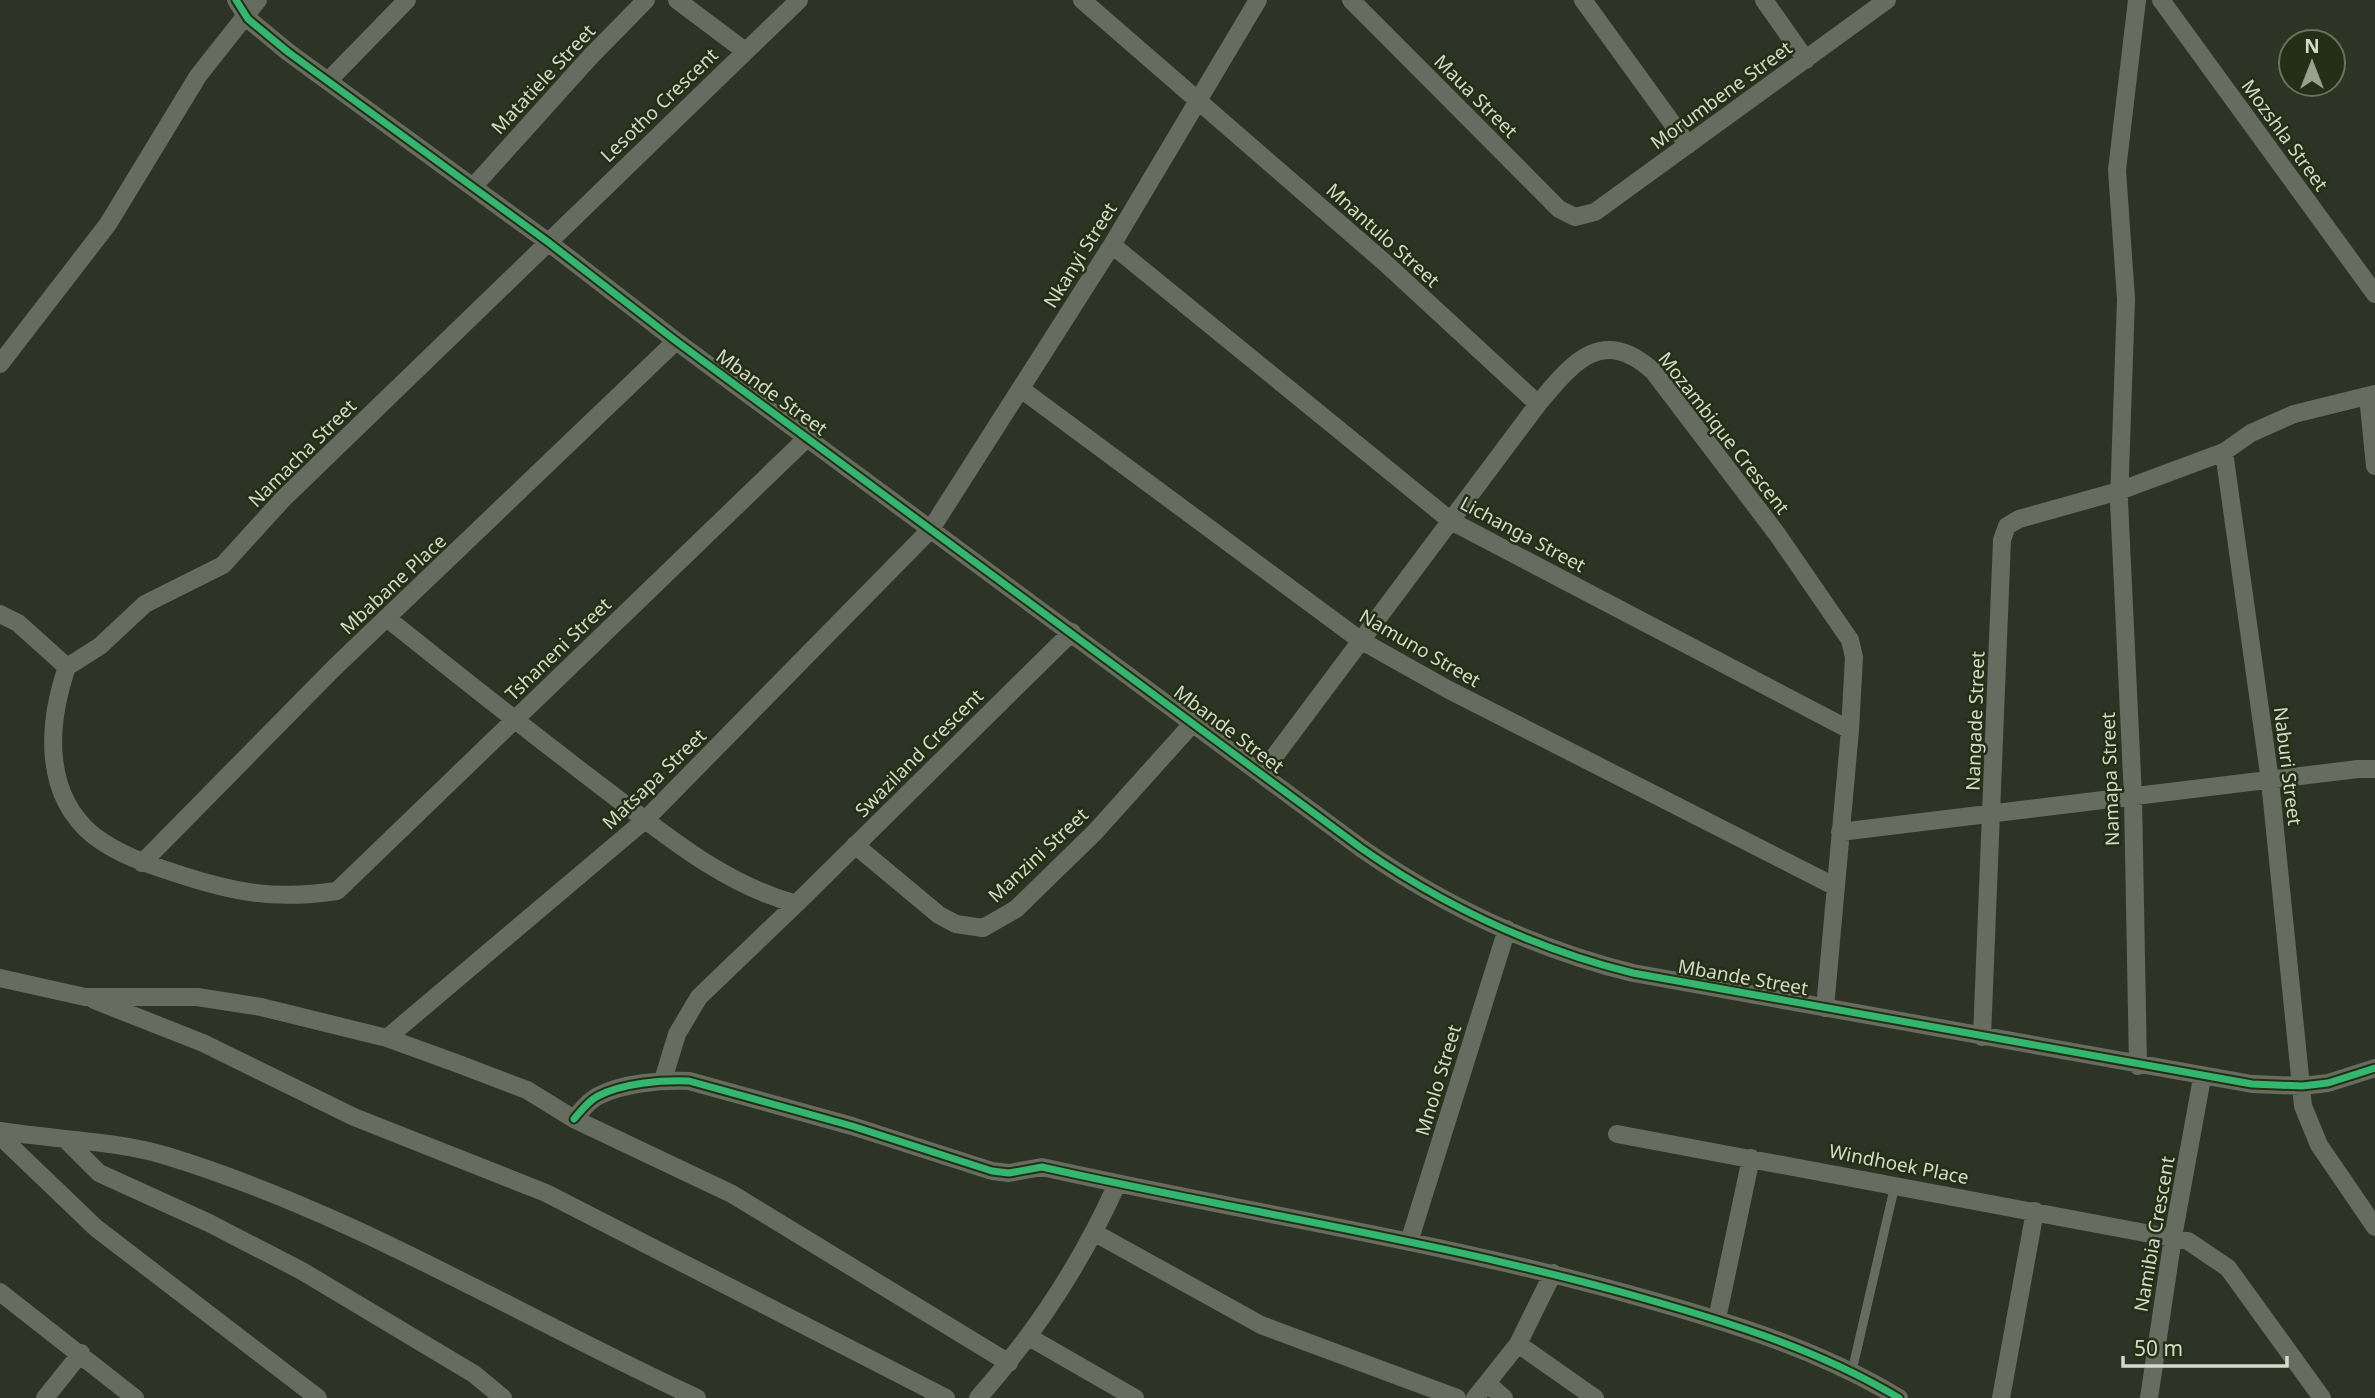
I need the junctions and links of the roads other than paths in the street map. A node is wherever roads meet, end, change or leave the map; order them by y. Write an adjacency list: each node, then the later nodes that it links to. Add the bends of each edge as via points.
1 (258, 0): 14 (street)
2 (407, 0): 17 (street)
3 (646, 0): 20 (street, Matatiele Street)
4 (677, 0): 15 (street)
5 (800, 0): 15 (street, Lesotho Crescent)
6 (1082, 0): 18 (street)
7 (1258, 0): 18 (street, Nkanyi Street)
8 (1350, 0): 21 (street, Maua Street, via 1559,209)
9 (1583, 0): 19 (street)
10 (1764, 0): 16 (street)
11 (1888, 0): 16 (street, Morumbene Street)
12 (2137, 0): 33 (street, Namapa Street, via 2117,170 2126,299)
13 (2161, 0): 24 (street, Mozshla Street)
14 (241, 8): 17 (street, Mbande Street); 26 (street, via 108,224)
15 (745, 51): 22 (street, Lesotho Crescent)
16 (1806, 60): 19 (street, Morumbene Street)
17 (328, 81): 20 (street, Mbande Street)
18 (1198, 100): 23 (street, Nkanyi Street); 29 (street, Mnantulo Street)
19 (1688, 145): 21 (street, Morumbene Street, via 1595,212)
20 (473, 187): 22 (street, Mbande Street)
21 (1575, 217)
22 (548, 242): 25 (street, Mbande Street); 40 (street, Namacha Street, via 284,499 223,565 145,604 100,646)
23 (1112, 245): 27 (street, Nkanyi Street); 34 (street, Lichanga Street)
24 (2375, 294)
25 (676, 341): 30 (street, Mbande Street); 37 (street, Mbabane Place)
26 (0, 364)
27 (1021, 389): 35 (street, Nkanyi Street); 39 (street, Namuno Street)
28 (2372, 395): 31 (street, Nangade Street, via 2294,414 2251,433); 32 (street)
29 (1538, 404): 34 (street, Mozambique Crescent); 43 (street, Mozambique Crescent, via 1573,363 1605,350 1634,356 1653,371 1777,534 1850,640 1854,657)
30 (807, 438): 35 (street, Mbande Street); 41 (street, Tshaneni Street)
31 (2224, 452): 33 (street, Nangade Street); 46 (street, Naburi Street)
32 (2375, 466)
33 (2119, 491): 47 (street, Namapa Street); 48 (street, Nangade Street, via 2019,519 2004,532)
34 (1451, 521): 39 (street, Mozambique Crescent); 43 (street, Lichanga Street)
35 (931, 529): 38 (street, Mbande Street); 49 (street, Matsapa Street)
36 (0, 614): 40 (street, via 18,623)
37 (388, 619): 41 (street); 52 (street, Mbabane Place, via 263,738)
38 (1072, 632): 42 (street, Mbande Street); 51 (street, Swaziland Crescent)
39 (1360, 640): 45 (street, Mozambique Crescent); 53 (street, Namuno Street)
40 (67, 667): 52 (street, via 53,719 52,751 61,789 93,835)
41 (514, 720): 49 (street); 52 (street, Tshaneni Street, via 337,891 282,897 242,894)
42 (1194, 722): 45 (street, Mbande Street); 51 (street, Manzini Street, via 1095,832 1016,909 983,928 956,924 939,915)
43 (1850, 730): 50 (street, Mozambique Crescent)
44 (2375, 769): 46 (street)
45 (1262, 773): 55 (street, Mbande Street, via 1397,873)
46 (2270, 781): 47 (street); 65 (street, Naburi Street)
47 (2133, 797): 48 (street); 61 (street, Namapa Street)
48 (1993, 814): 50 (street); 59 (street, Nangade Street)
49 (645, 820): 54 (street, via 720,874); 60 (street, Matsapa Street)
50 (1840, 832): 53 (street, Mozambique Crescent)
51 (855, 845): 54 (street, Swaziland Crescent)
52 (142, 863)
53 (1834, 886): 58 (street, Mozambique Crescent)
54 (796, 904): 64 (street, Swaziland Crescent, via 699,998 677,1034)
55 (1507, 929): 58 (street, Mbande Street, via 1563,954 1633,973); 77 (street, Mnolo Street)
56 (0, 978): 57 (street)
57 (85, 997): 60 (street, via 197,997 261,1007); 92 (street, via 203,1043 354,1117 546,1193)
58 (1825, 1008): 59 (street, Mbande Street)
59 (1982, 1037): 61 (street, Mbande Street)
60 (387, 1038): 66 (street, via 527,1090)
61 (2138, 1066): 63 (street, Mbande Street)
62 (2375, 1068): 65 (street, Mbande Street)
63 (2202, 1078): 65 (street, Mbande Street); 76 (street, Namibia Crescent)
64 (663, 1080): 66 (street, via 596,1097); 71 (street, via 717,1087 992,1171 1042,1167)
65 (2302, 1086): 74 (street, Naburi Street, via 2311,1130)
66 (574, 1119): 84 (street, via 732,1195)
67 (0, 1134): 69 (street); 89 (street, via 96,1228)
68 (1617, 1134): 70 (street, Windhoek Place)
69 (67, 1142): 90 (street, via 108,1178 302,1271 474,1374); 91 (street, via 108,1142 167,1156 317,1212)
70 (1751, 1158): 72 (street, Windhoek Place); 80 (street)
71 (1117, 1184): 75 (street); 77 (street)
72 (1895, 1185): 73 (street, Windhoek Place); 85 (lane)
73 (2035, 1211): 76 (street, Windhoek Place); 100 (street)
74 (2375, 1227)
75 (1095, 1233): 81 (street); 95 (street, via 1261,1325)
76 (2174, 1237): 101 (street, Namibia Crescent); 102 (street, Windhoek Place, via 2201,1247 2228,1268)
77 (1409, 1242): 78 (street)
78 (1553, 1273): 80 (street); 82 (street)
79 (0, 1292): 83 (street)
80 (1717, 1319): 85 (street)
81 (1029, 1338): 84 (street); 94 (street)
82 (1518, 1344): 86 (street); 98 (street)
83 (80, 1353): 87 (street); 88 (street)
84 (1009, 1363): 93 (street)
85 (1852, 1371): 99 (street)
86 (1488, 1384): 96 (street); 97 (street)
87 (45, 1398)
88 (135, 1398)
89 (318, 1398)
90 (503, 1398)
91 (697, 1398)
92 (946, 1398)
93 (978, 1398)
94 (1135, 1398)
95 (1457, 1398)
96 (1475, 1398)
97 (1504, 1398)
98 (1595, 1398)
99 (1899, 1398)
100 (2001, 1398)
101 (2149, 1398)
102 (2322, 1398)

